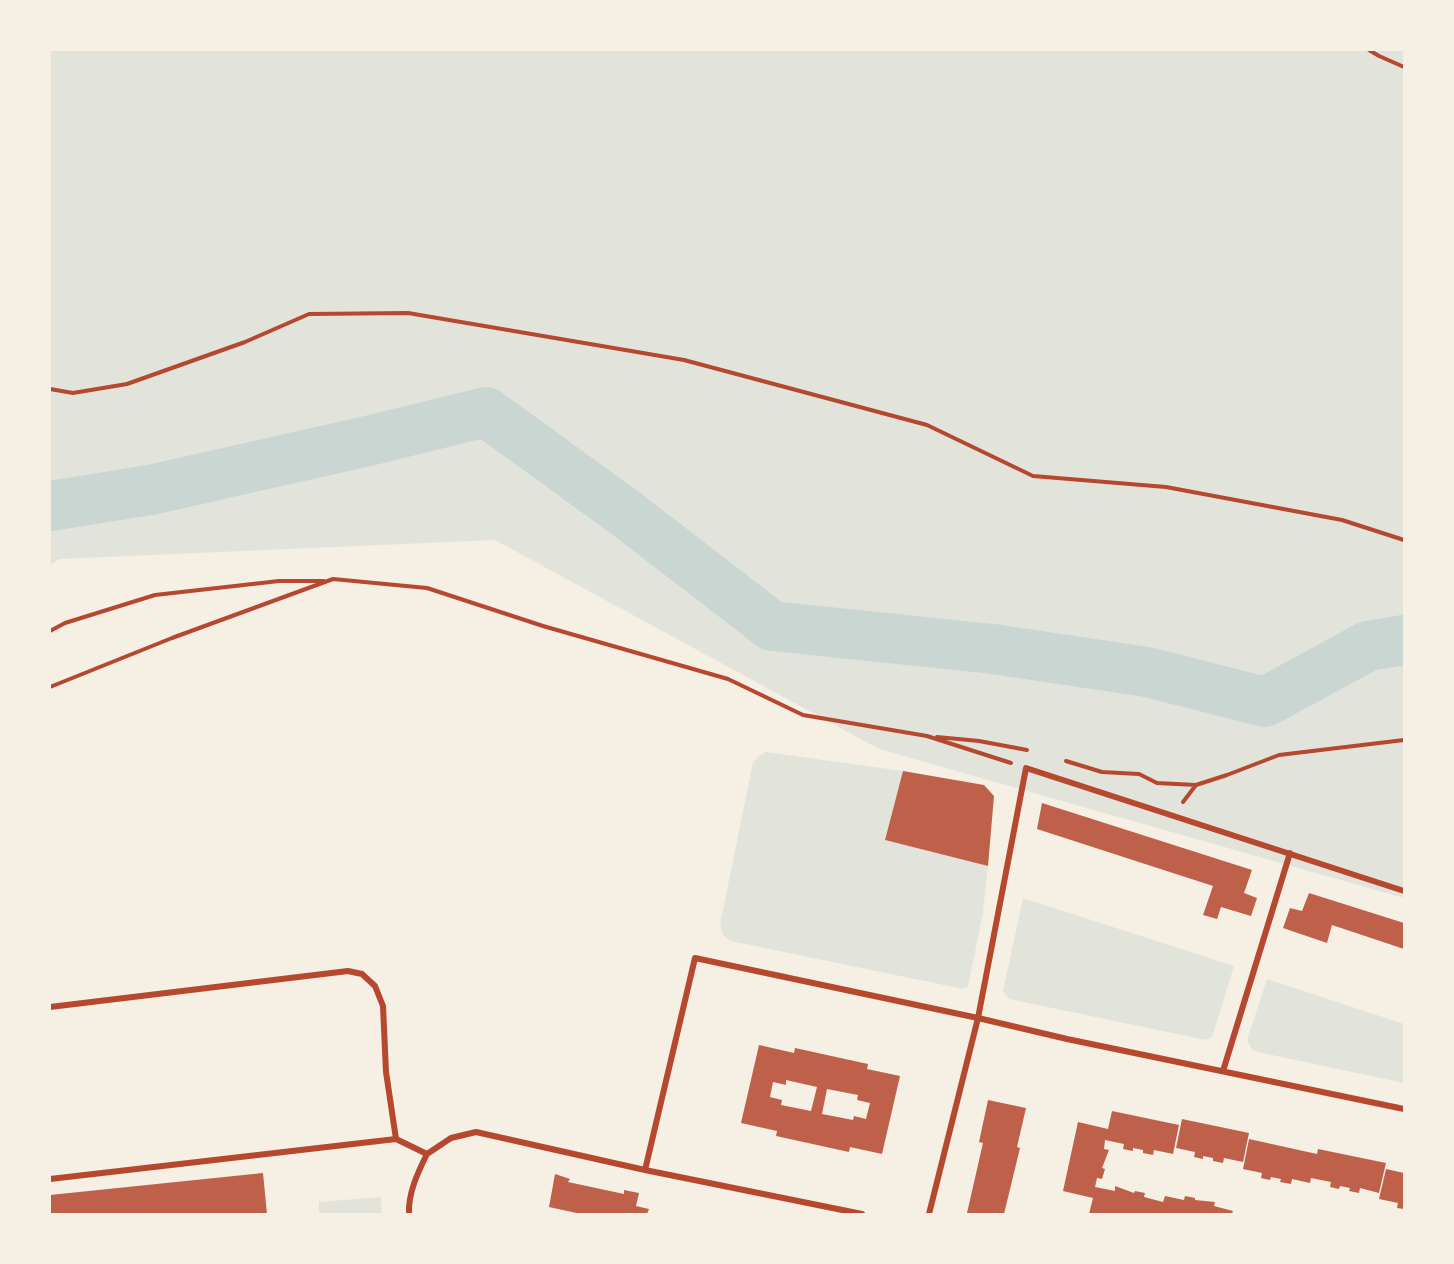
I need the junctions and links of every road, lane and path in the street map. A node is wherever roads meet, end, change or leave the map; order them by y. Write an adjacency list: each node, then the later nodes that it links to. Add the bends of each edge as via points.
1 (1369, 50): 2 (path)
2 (1404, 67)
3 (50, 389): 4 (path, via 73,393 127,384 245,342 309,314 408,313 684,360 927,425 1033,476 1166,487 1342,520)
4 (1404, 540)
5 (326, 581): 6 (path, via 279,581 155,595); 7 (path); 9 (path, via 427,588 728,679 803,715 927,736)
6 (50, 631)
7 (50, 687)
8 (1404, 740): 10 (path, via 1279,755 1196,785)
9 (1026, 768): 10 (street); 14 (street)
10 (1172, 815): 11 (street)
11 (1290, 853): 12 (street); 15 (street)
12 (1404, 891)
13 (50, 1007): 17 (street, via 348,971 362,974 375,986 383,1006 386,1072)
14 (978, 1018): 15 (street); 19 (street, via 695,958); 24 (street)
15 (1223, 1071): 16 (street)
16 (1404, 1109)
17 (396, 1139): 18 (street); 20 (street)
18 (427, 1154): 19 (street, via 451,1138 477,1132); 22 (street, via 415,1178)
19 (645, 1170): 21 (street)
20 (50, 1179)
21 (828, 1211): 23 (street)
22 (409, 1215)
23 (862, 1215)
24 (930, 1215)

